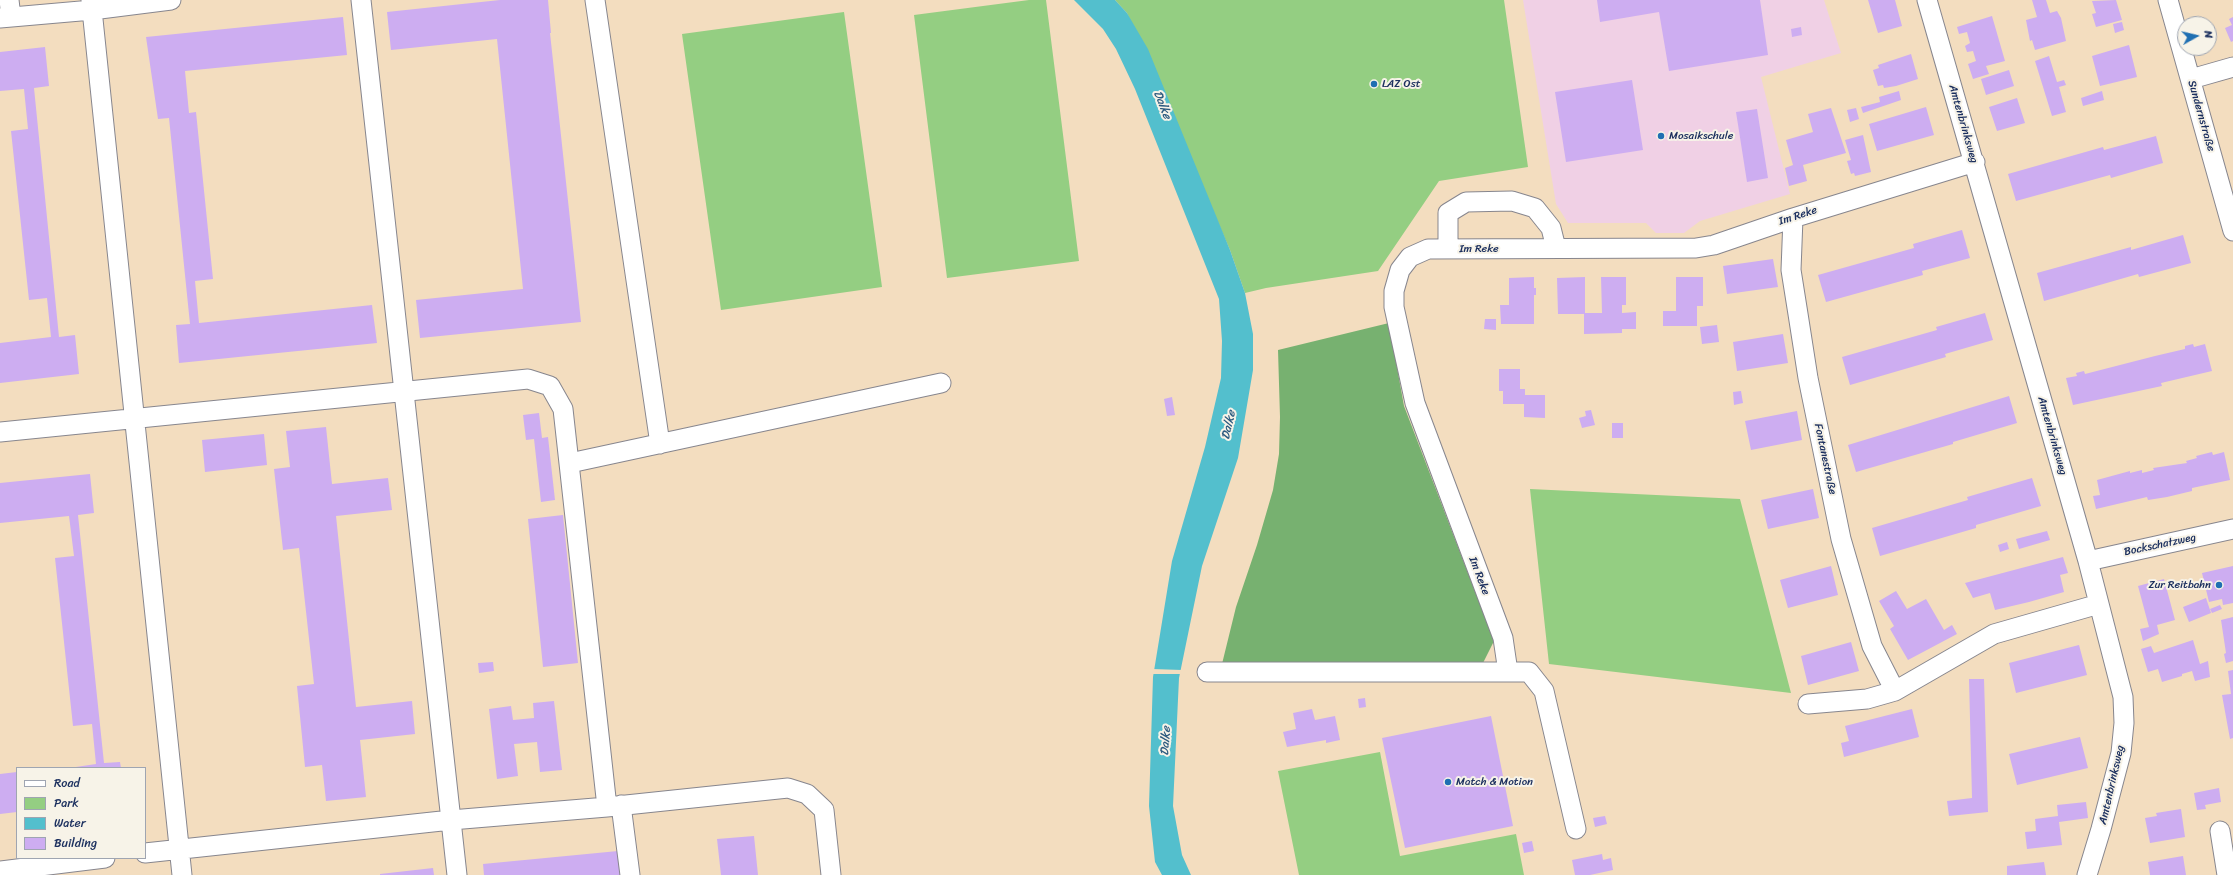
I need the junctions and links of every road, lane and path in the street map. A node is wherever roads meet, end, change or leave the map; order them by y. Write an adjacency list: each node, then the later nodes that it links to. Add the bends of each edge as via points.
1 (171, 0): 6 (street)
2 (361, 0): 16 (street)
3 (596, 0): 19 (street)
4 (1927, 0): 10 (street, Amtenbrinksweg)
5 (2168, 0): 9 (street, Sundernstraße)
6 (92, 5): 7 (street); 17 (street)
7 (6, 12)
8 (2233, 68): 9 (street)
9 (2191, 79): 12 (street, Sundernstraße)
10 (1975, 162): 11 (street, Im Reke); 22 (street, Amtenbrinksweg)
11 (1792, 218): 13 (street, Im Reke, via 1714,245 1696,248); 26 (street, Fontanestraße, via 1791,270 1808,378 1840,532 1872,646)
12 (2233, 231)
13 (1556, 248): 14 (street, Im Reke); 14 (street, via 1551,228 1535,208 1512,201 1466,202 1448,213)
14 (1448, 249): 25 (street, Im Reke, via 1428,249 1410,257 1400,270 1394,291 1394,307 1415,403 1503,638)
15 (941, 383): 19 (street)
16 (405, 390): 17 (street); 20 (street, via 528,379 550,386 564,409); 29 (street)
17 (134, 418): 18 (street); 32 (street)
18 (0, 432)
19 (660, 444): 20 (street)
20 (570, 463): 28 (street)
21 (2233, 529): 22 (street, Bockschatzweg)
22 (2088, 561): 23 (street, Amtenbrinksweg)
23 (2099, 604): 26 (street, via 1994,634); 40 (street, Amtenbrinksweg, via 2123,697 2124,723 2121,753)
24 (1207, 672): 25 (street)
25 (1508, 672): 30 (street, via 1529,672 1544,691)
26 (1895, 691): 27 (street, via 1867,699)
27 (1808, 704)
28 (614, 806): 29 (street); 38 (street); 39 (street, via 788,788 807,794 824,810)
29 (451, 820): 32 (street); 37 (street)
30 (1576, 829)
31 (2220, 831): 41 (street)
32 (179, 849): 33 (street); 36 (street)
33 (146, 853)
34 (96, 859): 35 (street)
35 (0, 870)
36 (182, 875)
37 (457, 875)
38 (630, 875)
39 (831, 875)
40 (2087, 875)
41 (2226, 875)

